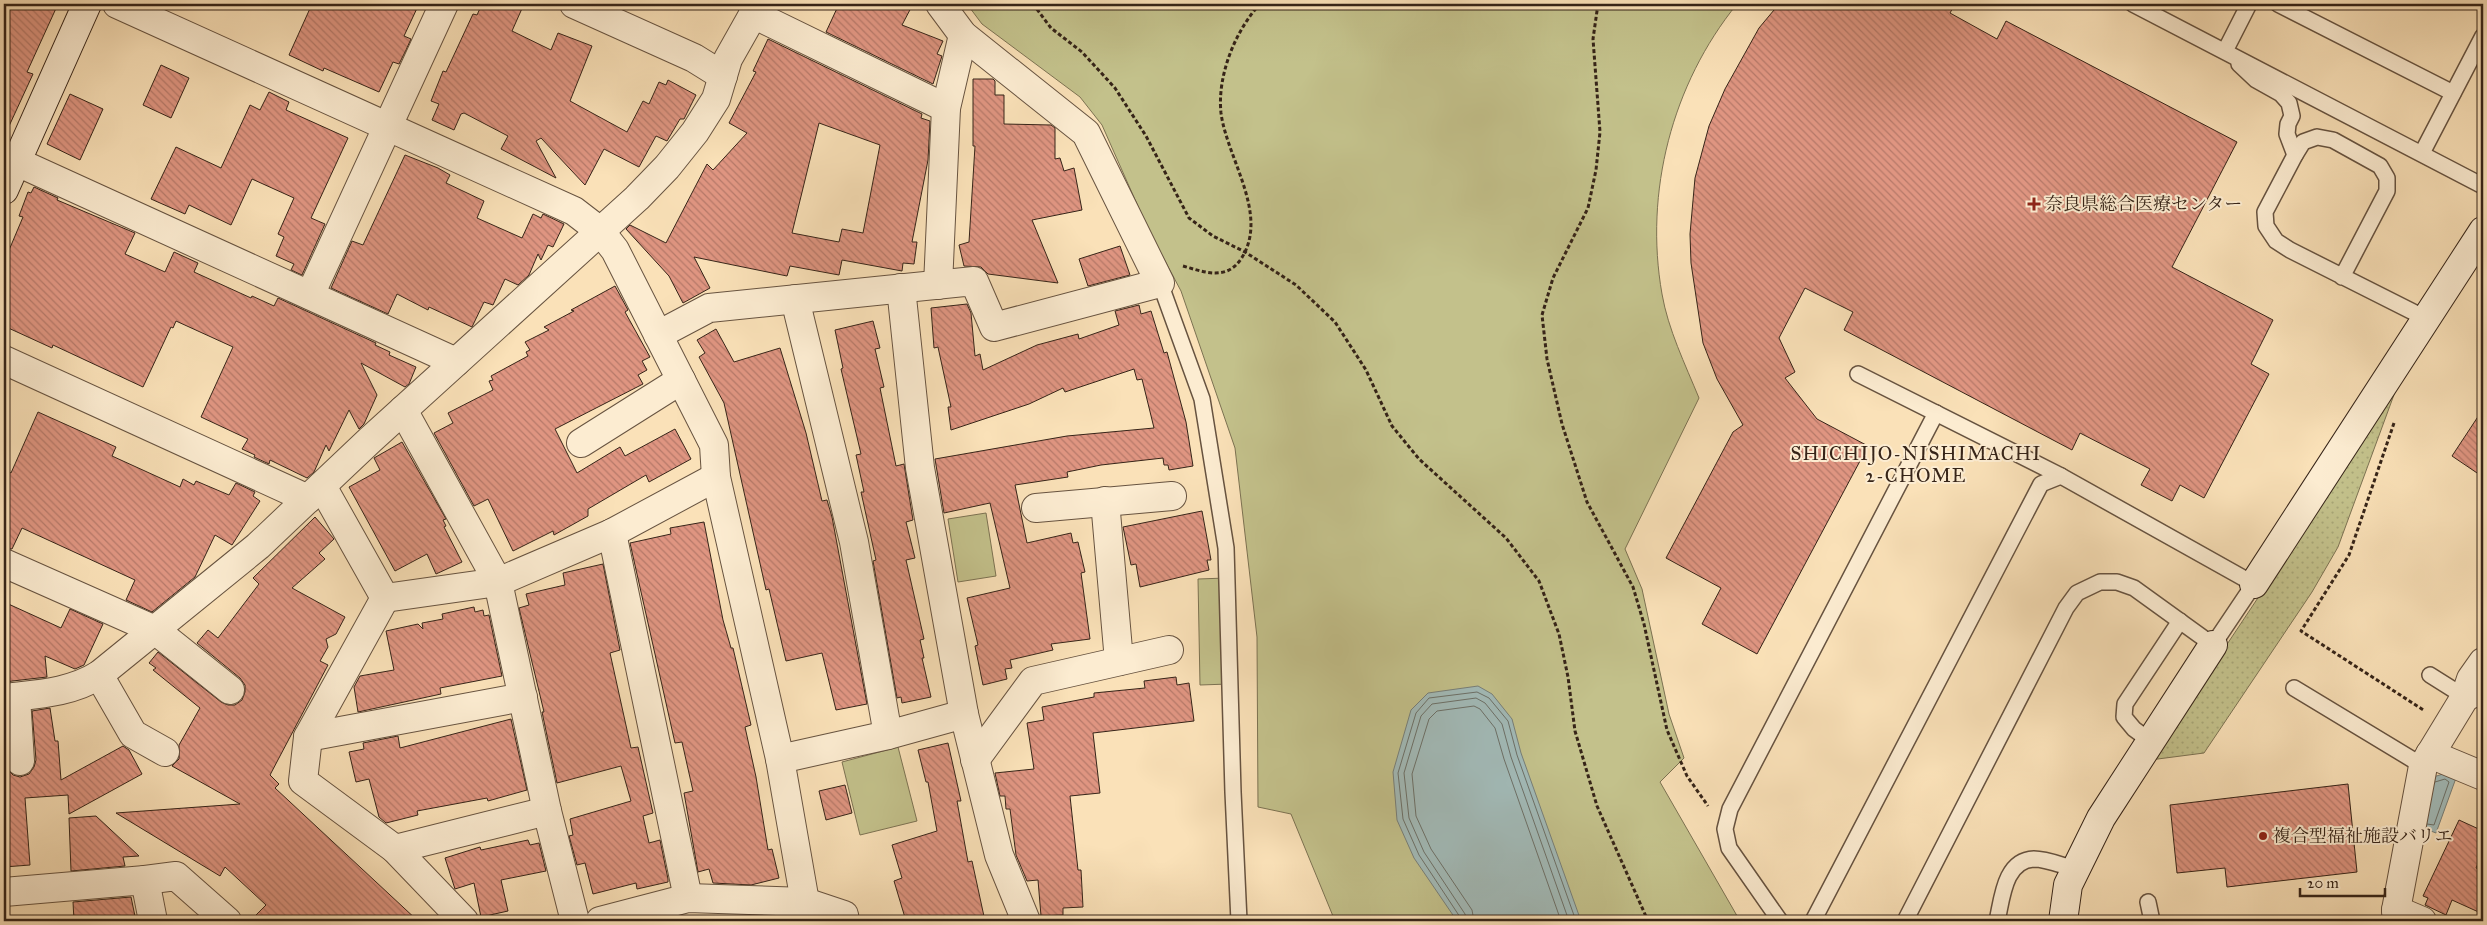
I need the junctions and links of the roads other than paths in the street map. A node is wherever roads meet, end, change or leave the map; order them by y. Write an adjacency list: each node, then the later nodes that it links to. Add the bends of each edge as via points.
1 (88, 4): 19 (street)
2 (117, 4): 16 (street)
3 (444, 4): 16 (street)
4 (574, 4): 13 (street, via 694,58)
5 (940, 4): 10 (street)
6 (2133, 4): 12 (lane)
7 (2249, 4): 12 (lane)
8 (2278, 4): 14 (lane)
9 (756, 9): 13 (street, via 728,58); 15 (street)
10 (963, 35): 15 (street); 25 (street, via 1086,133)
11 (2483, 36): 14 (lane)
12 (2227, 52): 17 (lane); 18 (lane, via 2256,80 2281,94 2289,103 2292,116 2288,134)
13 (723, 76): 23 (street, via 716,99 695,132 667,167)
14 (2453, 93): 17 (lane)
15 (946, 108): 26 (street)
16 (388, 127): 23 (street, via 574,212); 28 (street)
17 (2422, 153): 20 (lane)
18 (2295, 155): 24 (lane, via 2265,212 2266,226 2276,241); 24 (lane, via 2303,142 2318,137 2333,140 2380,166 2387,178 2386,191)
19 (10, 158): 21 (street); 28 (street)
20 (2483, 186)
21 (4, 190)
22 (2483, 230): 30 (street)
23 (600, 231): 31 (street, via 615,250); 33 (street)
24 (2342, 277): 30 (lane)
25 (1160, 283): 26 (street, via 994,327 974,281); 89 (lane, via 1202,399 1226,548)
26 (938, 285): 27 (street)
27 (901, 288): 29 (street); 63 (street, via 920,468)
28 (310, 295): 33 (street)
29 (795, 299): 31 (street, via 709,308); 64 (street, via 854,542)
30 (2427, 319): 48 (street)
31 (658, 335): 35 (street)
32 (4, 360): 41 (street)
33 (456, 362): 36 (street)
34 (1858, 374): 37 (lane)
35 (681, 380): 38 (street); 40 (street, via 714,445)
36 (403, 410): 41 (street); 47 (street)
37 (1936, 413): 39 (lane); 90 (lane, via 1730,809 1725,829 1729,848)
38 (582, 443)
39 (2061, 476): 48 (lane); 91 (lane, via 2041,484)
40 (716, 477): 45 (street); 68 (street)
41 (315, 492): 49 (street); 51 (street, via 258,546)
42 (1172, 496): 43 (street)
43 (1105, 501): 44 (street); 54 (street)
44 (1036, 508)
45 (612, 533): 47 (street); 78 (street)
46 (4, 563): 51 (street)
47 (498, 582): 49 (street); 62 (street)
48 (2254, 584): 52 (lane)
49 (385, 598): 65 (street)
50 (2180, 621): 52 (lane); 66 (lane, via 2125,704 2124,717); 92 (lane, via 2134,588 2117,582 2100,582 2077,593 2066,608)
51 (154, 630): 57 (street); 59 (street)
52 (2213, 645): 66 (street)
53 (1169, 650): 54 (street)
54 (1120, 662): 69 (street, via 1033,681)
55 (2483, 662): 60 (street, via 2471,680)
56 (2430, 675): 60 (lane)
57 (99, 676): 61 (street, via 65,690); 67 (street, via 133,734)
58 (2294, 688): 70 (lane)
59 (230, 690)
60 (2474, 693): 70 (street)
61 (10, 697): 71 (street)
62 (523, 697): 65 (street); 73 (street)
63 (964, 714): 64 (street); 69 (street)
64 (888, 736): 68 (street)
65 (308, 738): 74 (street, via 303,781)
66 (2150, 740): 75 (street, via 2101,818)
67 (165, 752)
68 (780, 759): 79 (street)
69 (975, 760): 88 (street, via 999,854)
70 (2427, 760): 72 (street); 81 (street)
71 (20, 761)
72 (2483, 776)
73 (547, 812): 74 (street); 85 (street)
74 (394, 850): 84 (street)
75 (2076, 869): 93 (lane, via 2034,859 2022,862 2009,874); 94 (street, via 2068,886)
76 (144, 880): 77 (street); 82 (street); 83 (street, via 176,876)
77 (4, 892)
78 (688, 898): 79 (street); 86 (street)
79 (805, 902): 87 (street, via 844,915)
80 (2148, 902): 95 (lane)
81 (2397, 916): 96 (street)
82 (153, 921)
83 (227, 921)
84 (464, 921)
85 (575, 921)
86 (600, 921)
87 (845, 921)
88 (1026, 921)
89 (1239, 921)
90 (1780, 921)
91 (1813, 921)
92 (1905, 921)
93 (1997, 921)
94 (2063, 921)
95 (2152, 921)
96 (2422, 921)

